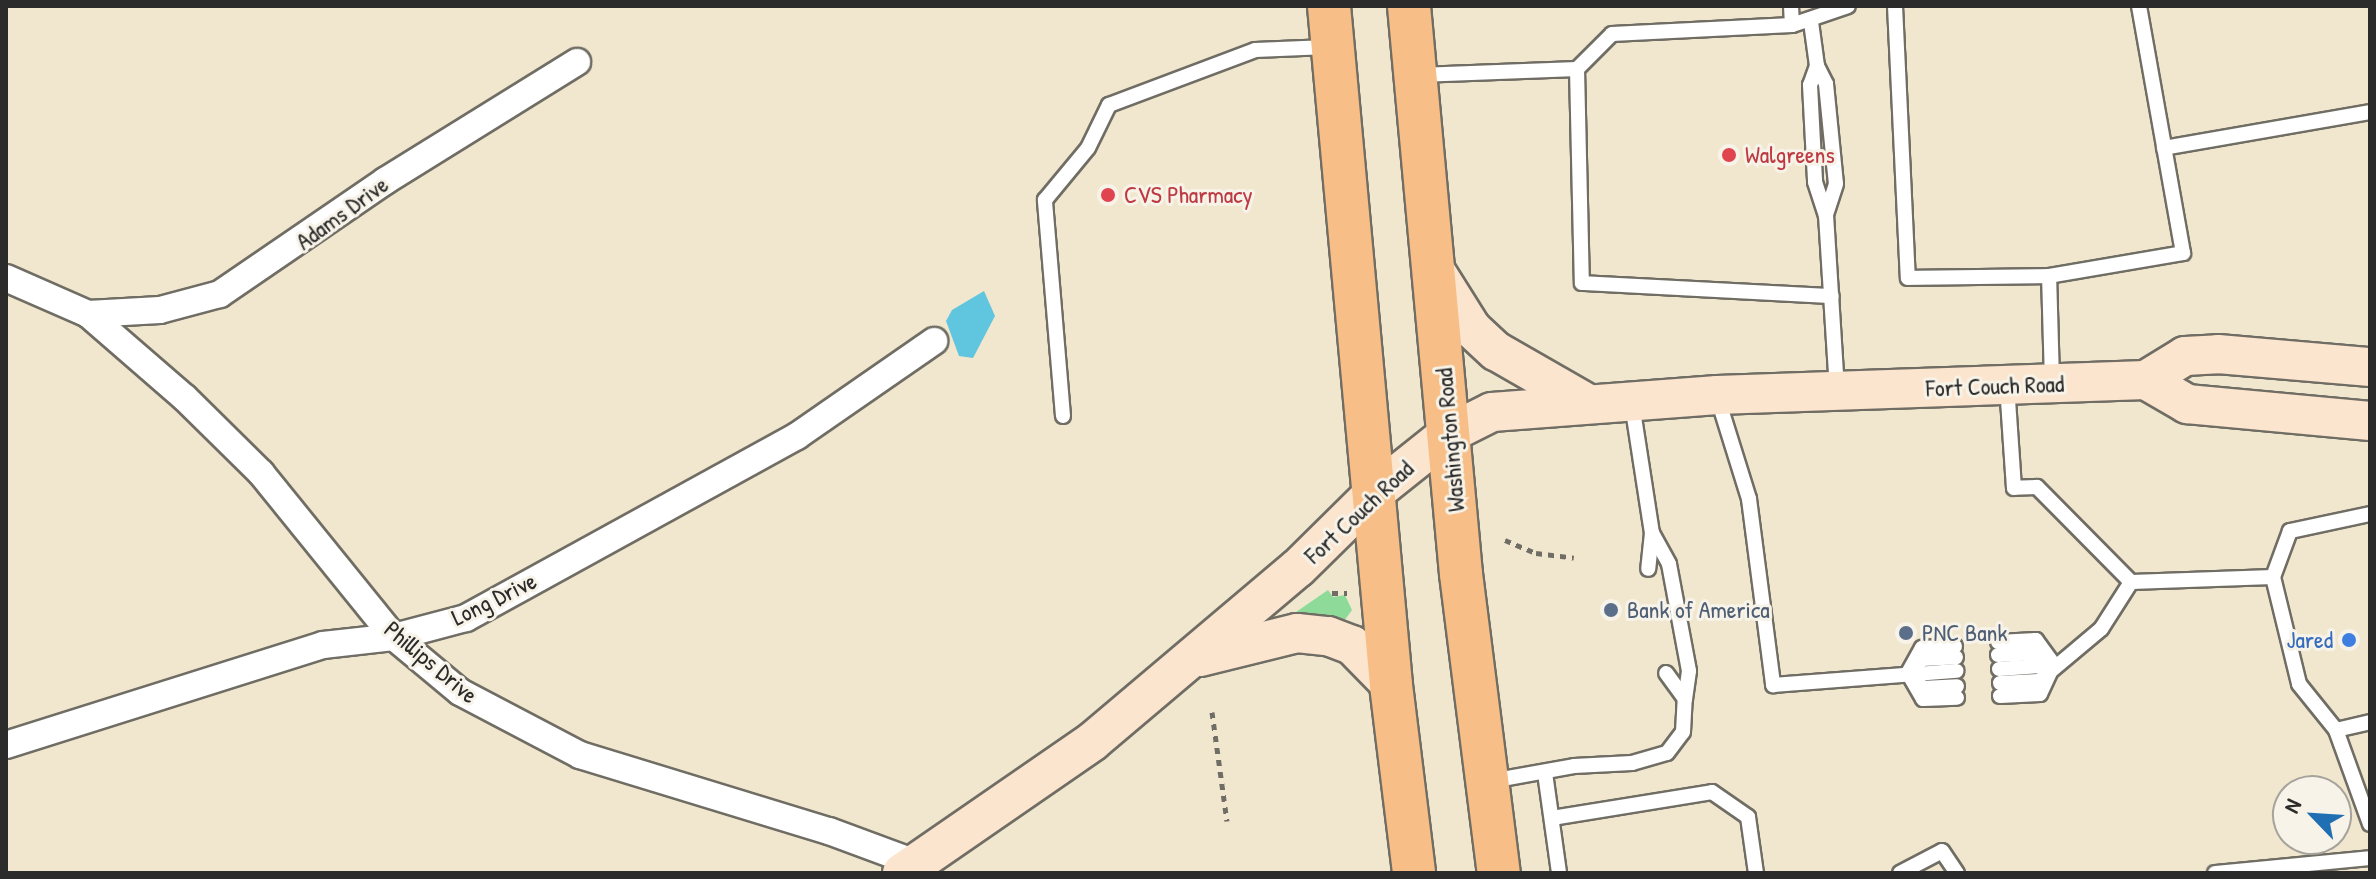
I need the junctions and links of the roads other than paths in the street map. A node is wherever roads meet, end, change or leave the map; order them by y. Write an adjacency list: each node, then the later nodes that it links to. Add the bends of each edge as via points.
1 (1329, 6): 9 (main road)
2 (1409, 6): 12 (main road, Washington Road)
3 (1791, 6): 8 (lane)
4 (1848, 6): 7 (lane)
5 (1895, 6): 16 (lane, via 1908,278)
6 (2139, 6): 14 (lane)
7 (1811, 22): 8 (lane); 18 (lane, via 1817,66 1810,85 1815,182 1826,215)
8 (1792, 25): 11 (lane, via 1612,34)
9 (1332, 47): 29 (lane, via 1255,50 1109,105 1088,148 1045,200); 32 (main road)
10 (577, 62): 19 (street, Adams Drive, via 385,181 220,294 160,310)
11 (1577, 69): 12 (lane); 18 (lane, via 1582,283)
12 (1415, 75): 15 (main road, Washington Road)
13 (2370, 112): 14 (lane)
14 (2164, 148): 16 (lane, via 2183,253)
15 (1435, 270): 28 (street, via 1472,329 1496,351); 31 (main road, Washington Road)
16 (2049, 276): 23 (lane)
17 (6, 278): 19 (street, Phillips Drive)
18 (1832, 296): 25 (lane)
19 (88, 314): 38 (street, Phillips Drive, via 261,473)
20 (934, 341): 38 (street, Long Drive, via 797,436 466,618)
21 (2370, 367): 22 (street, Fort Couch Road, via 2196,355 2185,356)
22 (2146, 380): 23 (street, Fort Couch Road); 30 (street, via 2187,404)
23 (2052, 384): 24 (street, Fort Couch Road)
24 (2007, 385): 25 (street, Fort Couch Road); 37 (lane, via 2014,488 2037,487)
25 (1837, 391): 26 (street, Fort Couch Road)
26 (1717, 395): 27 (street, Fort Couch Road); 43 (lane, via 1749,499 1773,685)
27 (1631, 399): 28 (street, Fort Couch Road); 34 (lane)
28 (1585, 402): 31 (street, Fort Couch Road, via 1492,412)
29 (1063, 416)
30 (2370, 421)
31 (1448, 434): 32 (street, Fort Couch Road); 50 (main road, Washington Road)
32 (1374, 493): 39 (street, Fort Couch Road, via 1298,568); 44 (main road)
33 (2370, 514): 36 (lane, via 2290,531)
34 (1652, 533): 35 (lane); 45 (lane, via 1669,564 1689,671)
35 (1648, 569)
36 (2273, 577): 37 (lane); 47 (lane, via 2299,684)
37 (2131, 582): 40 (lane, via 2101,629)
38 (394, 637): 48 (street, Long Drive, via 323,645); 54 (street, Phillips Drive, via 460,692 580,755 829,831)
39 (1190, 660): 44 (street, via 1297,633 1328,636 1352,645); 54 (street, Fort Couch Road, via 1093,741)
40 (2054, 665): 41 (lane); 41 (lane, via 2036,640); 41 (lane, via 2040,694)
41 (1999, 669)
42 (1666, 673): 45 (lane)
43 (1908, 673): 43 (lane, via 1923,688 1956,671 1922,659)
44 (1391, 685): 55 (main road)
45 (1685, 699): 49 (lane, via 1683,732 1667,753 1632,763)
46 (2370, 722): 47 (lane)
47 (2336, 730): 52 (lane)
48 (6, 745)
49 (1545, 773): 50 (lane); 51 (lane)
50 (1486, 781): 56 (main road, Washington Road)
51 (1552, 818): 57 (lane); 58 (lane, via 1712,792 1748,817)
52 (2370, 824)
53 (2370, 858): 61 (lane)
54 (910, 869)
55 (1414, 873)
56 (1499, 873)
57 (1559, 873)
58 (1756, 873)
59 (1900, 873): 60 (lane, via 1942,851)
60 (1957, 873)
61 (2215, 873)

